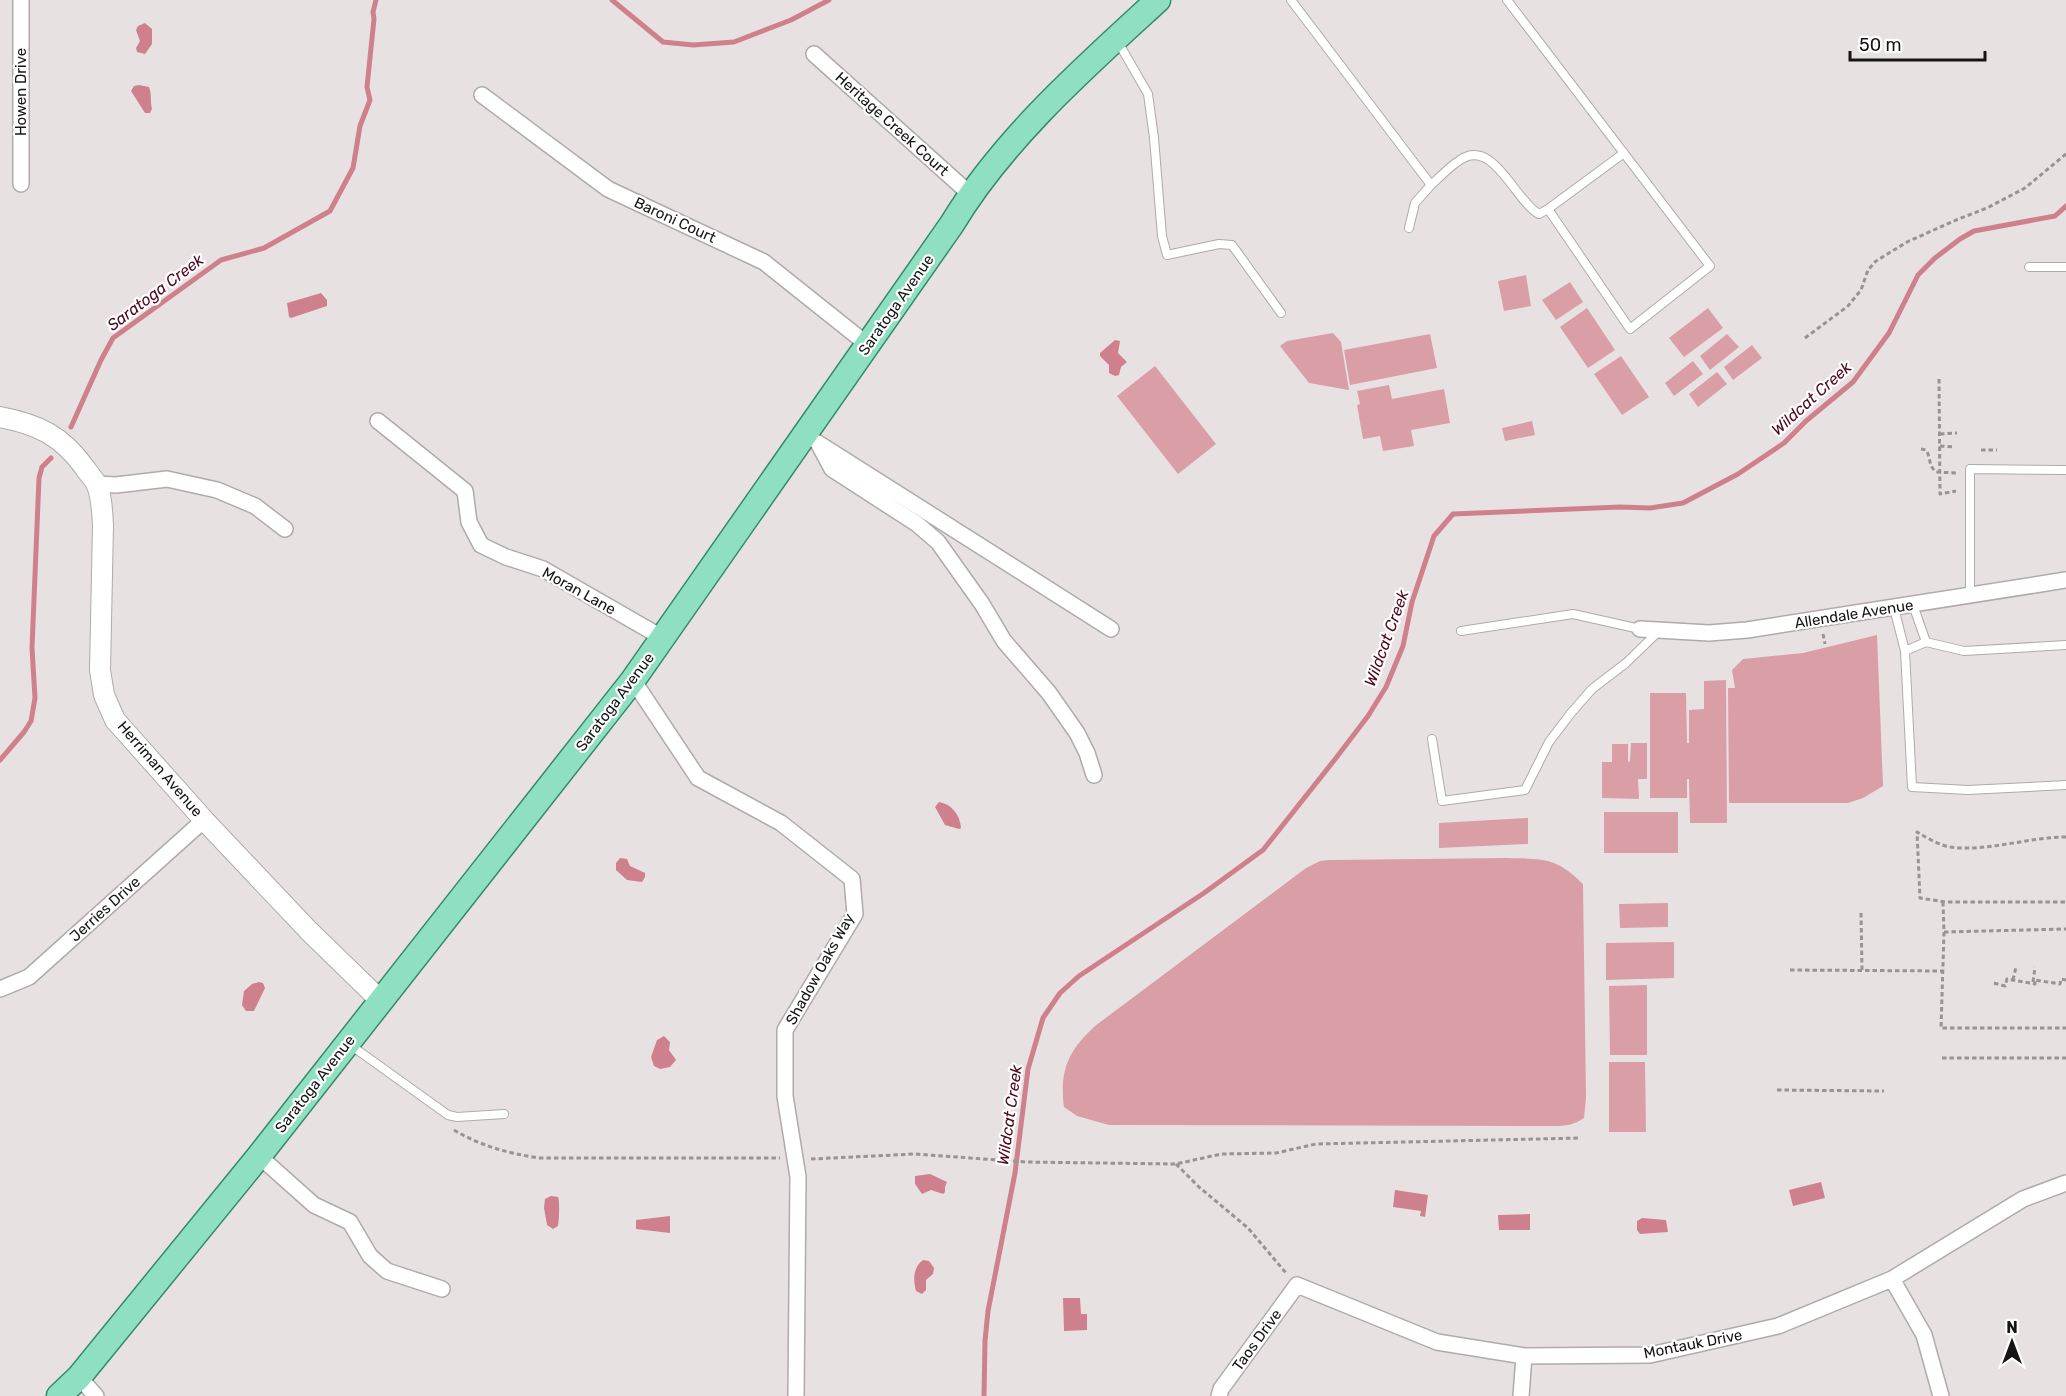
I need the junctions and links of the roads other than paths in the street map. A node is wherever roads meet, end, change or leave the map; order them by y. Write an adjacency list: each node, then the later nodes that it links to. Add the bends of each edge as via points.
1 (21, 0): 9 (street, Howen Drive)
2 (1158, 0): 5 (main road, Saratoga Avenue)
3 (1291, 0): 10 (lane)
4 (1507, 0): 8 (lane)
5 (1116, 38): 11 (main road, Saratoga Avenue, via 1085,66); 16 (lane, via 1148,94 1167,255 1232,245)
6 (814, 54): 11 (street, Heritage Creek Court)
7 (482, 95): 17 (street, Baroni Court, via 608,189 764,262)
8 (1624, 153): 12 (lane); 12 (lane, via 1710,266 1630,330)
9 (21, 184)
10 (1431, 185): 12 (lane, via 1461,158 1481,156 1490,160 1529,208 1539,214); 13 (lane, via 1415,203)
11 (970, 194): 17 (main road, Saratoga Avenue)
12 (1548, 209)
13 (1409, 228)
14 (2030, 267): 15 (lane)
15 (2066, 267)
16 (1281, 313)
17 (868, 345): 20 (main road, Saratoga Avenue)
18 (0, 417): 22 (street, Herriman Avenue, via 25,422 59,438)
19 (378, 420): 32 (street, Moran Lane, via 465,491 469,522 481,545 543,569)
20 (812, 439): 28 (street); 32 (main road, Saratoga Avenue); 38 (street, via 832,469 938,542 1005,641 1077,733)
21 (2066, 470): 25 (lane, via 1970,469)
22 (96, 484): 23 (street, via 167,479 217,490 255,506); 40 (street, Herriman Avenue, via 103,525 100,670 104,695 115,720)
23 (285, 529)
24 (2066, 580): 25 (street, Allendale Avenue)
25 (1970, 595): 26 (street, Allendale Avenue)
26 (1913, 605): 27 (street, Allendale Avenue); 33 (lane)
27 (1894, 608): 31 (street, Allendale Avenue, via 1747,630); 35 (lane)
28 (1111, 628)
29 (1640, 629): 30 (lane, via 1574,614); 31 (street, Allendale Avenue)
30 (1461, 631)
31 (1659, 631): 37 (lane, via 1592,689 1571,713 1549,742 1525,790 1442,801)
32 (663, 638): 36 (main road, Saratoga Avenue)
33 (1926, 642): 34 (lane, via 1964,651); 35 (lane)
34 (2066, 645)
35 (1905, 651): 39 (lane, via 1912,787 1968,790)
36 (633, 680): 42 (main road, Saratoga Avenue); 54 (street, Shadow Oaks Way, via 698,778 781,823 852,879 855,914 785,1030 785,1096 798,1177)
37 (1432, 739)
38 (1094, 775)
39 (2066, 785)
40 (204, 820): 41 (street, Jerries Drive, via 29,977); 42 (street, Herriman Avenue)
41 (0, 989)
42 (381, 1001): 43 (main road, Saratoga Avenue)
43 (348, 1043): 44 (lane, via 448,1115 457,1118); 45 (main road, Saratoga Avenue)
44 (504, 1114)
45 (259, 1156): 49 (street, via 314,1205 350,1222 370,1256 387,1271); 51 (main road, Saratoga Avenue)
46 (2066, 1183): 47 (street, Montauk Drive, via 2023,1199)
47 (1892, 1279): 50 (street, Montauk Drive, via 1778,1326 1650,1355); 57 (street, via 1924,1335)
48 (1297, 1285): 50 (street, Montauk Drive, via 1437,1342); 55 (street, Taos Drive)
49 (442, 1289)
50 (1524, 1356): 56 (street)
51 (79, 1377): 52 (main road, Saratoga Avenue); 53 (street)
52 (59, 1396)
53 (96, 1396)
54 (796, 1396)
55 (1219, 1396)
56 (1521, 1396)
57 (1941, 1396)

